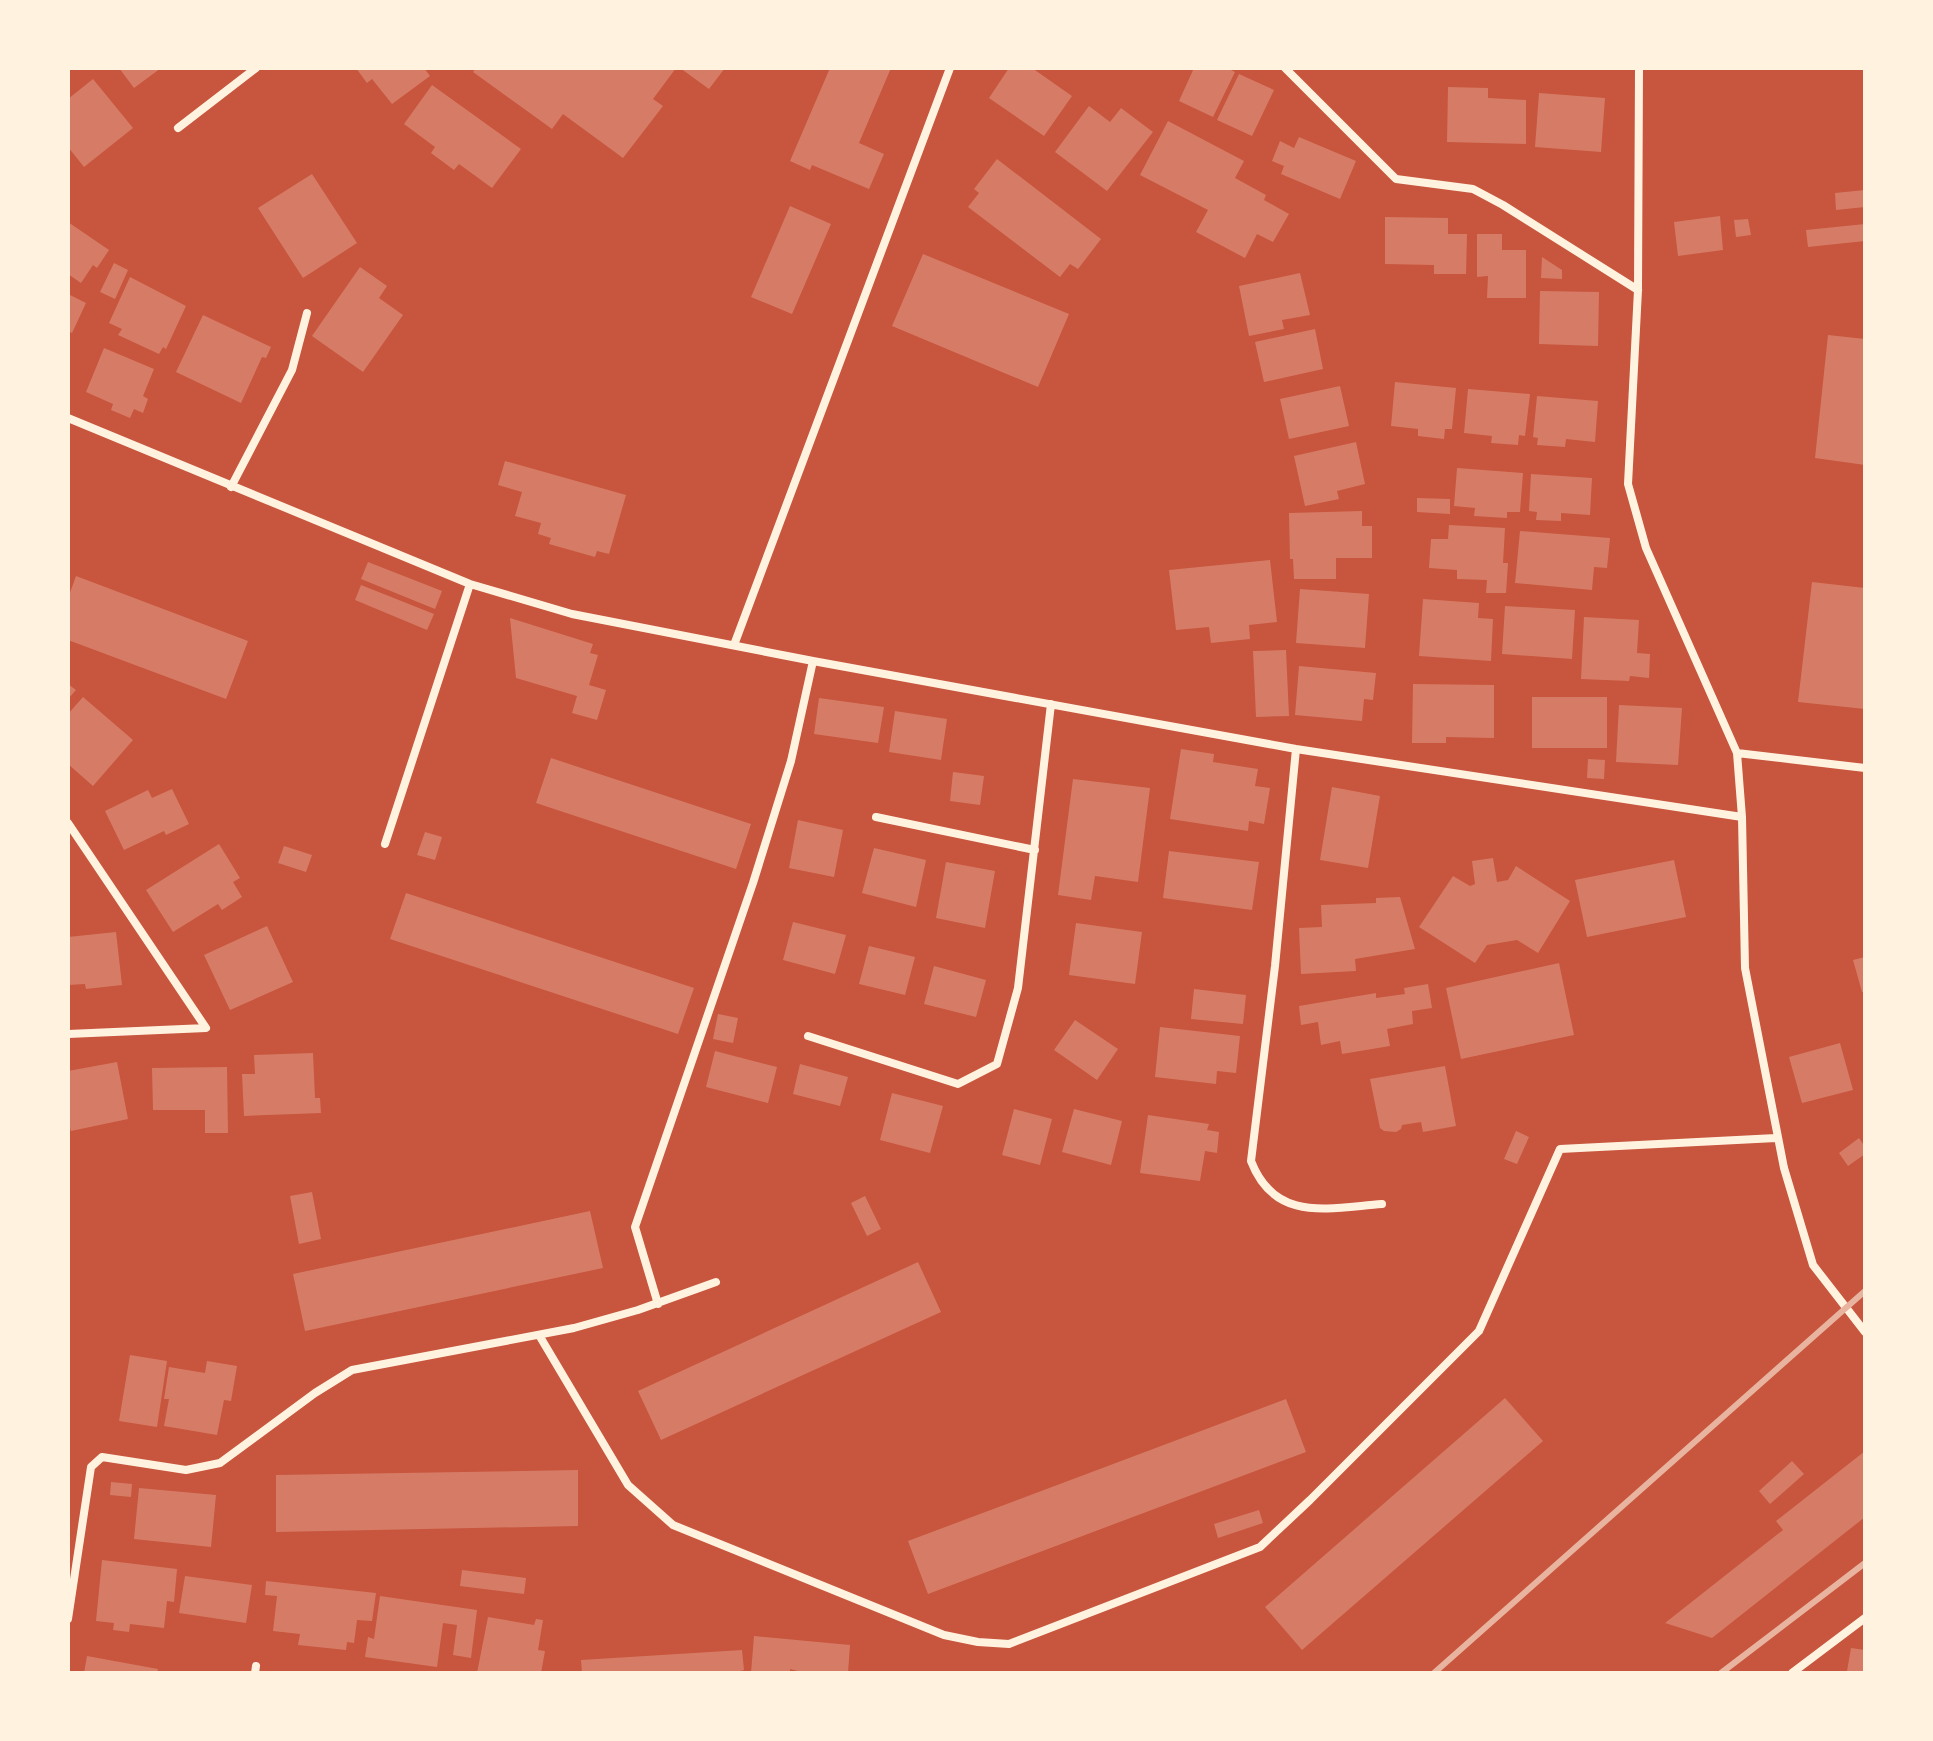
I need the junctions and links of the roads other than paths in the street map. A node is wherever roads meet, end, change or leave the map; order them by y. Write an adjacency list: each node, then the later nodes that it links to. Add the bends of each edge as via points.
1 (256, 68): 5 (street)
2 (950, 68): 11 (street)
3 (1285, 68): 6 (street, via 1396,179 1473,189)
4 (1639, 68): 6 (street)
5 (178, 128)
6 (1638, 290): 15 (street, via 1628,484 1646,548)
7 (307, 313): 9 (street, via 292,370)
8 (68, 418): 9 (street)
9 (231, 487): 10 (street)
10 (470, 584): 11 (street, via 572,614); 20 (street)
11 (734, 645): 12 (street)
12 (813, 661): 13 (street); 27 (street, via 791,761 753,883 635,1227)
13 (1051, 704): 14 (street); 21 (street)
14 (1296, 749): 18 (street); 25 (street, via 1251,1161 1272,1195 1307,1210)
15 (1737, 753): 16 (street); 18 (street)
16 (1865, 768)
17 (876, 817): 21 (street)
18 (1742, 817): 24 (street, via 1745,968)
19 (68, 823): 22 (street, via 206,1028)
20 (385, 844)
21 (1035, 850): 23 (street, via 1018,988 997,1064 958,1084)
22 (68, 1034)
23 (808, 1036)
24 (1776, 1138): 28 (street, via 1813,1265); 29 (street, via 1560,1149 1479,1331 1260,1547 1009,1644 944,1635 673,1525 628,1485)
25 (1382, 1204)
26 (716, 1282): 27 (street)
27 (658, 1304): 29 (street)
28 (1865, 1332)
29 (539, 1335): 31 (street, via 352,1370 220,1463 186,1470 102,1457 91,1467)
30 (1865, 1618): 32 (street)
31 (68, 1619)
32 (1792, 1673)

